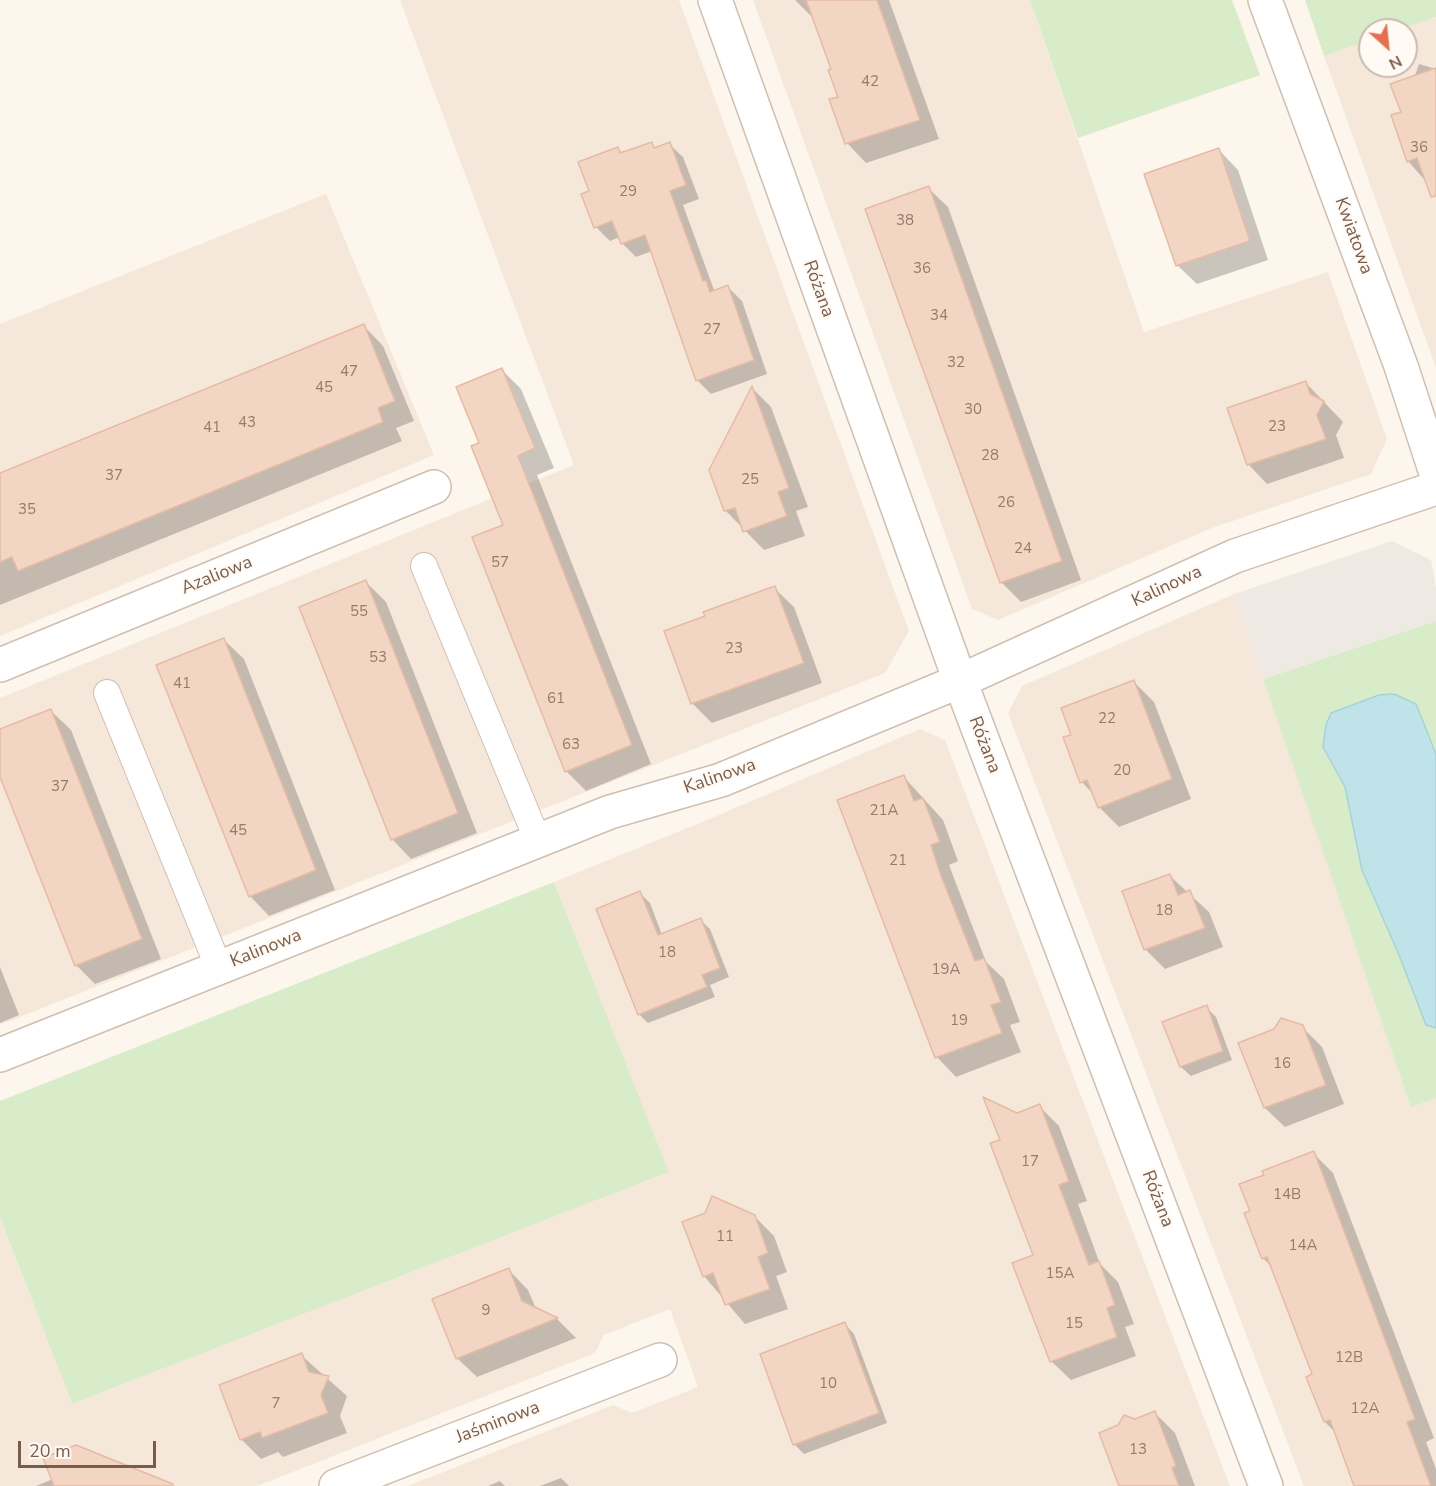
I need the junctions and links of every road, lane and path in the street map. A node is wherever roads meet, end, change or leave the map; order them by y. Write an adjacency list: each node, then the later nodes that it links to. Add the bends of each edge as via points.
1 (715, 0): 8 (street, Różana)
2 (1265, 0): 3 (street, Kwiatowa, via 1401,366)
3 (1436, 473)
4 (434, 487): 7 (street, Azaliowa)
5 (1436, 488): 8 (street, Kalinowa, via 1235,556)
6 (424, 566): 10 (lane)
7 (0, 665)
8 (960, 681): 10 (street, Kalinowa, via 721,780 610,812); 15 (street, Różana)
9 (107, 693): 11 (lane)
10 (538, 841): 11 (street, Kalinowa)
11 (219, 968): 12 (street, Kalinowa)
12 (0, 1055)
13 (660, 1360): 14 (street, Jaśminowa)
14 (336, 1486)
15 (1266, 1486)

